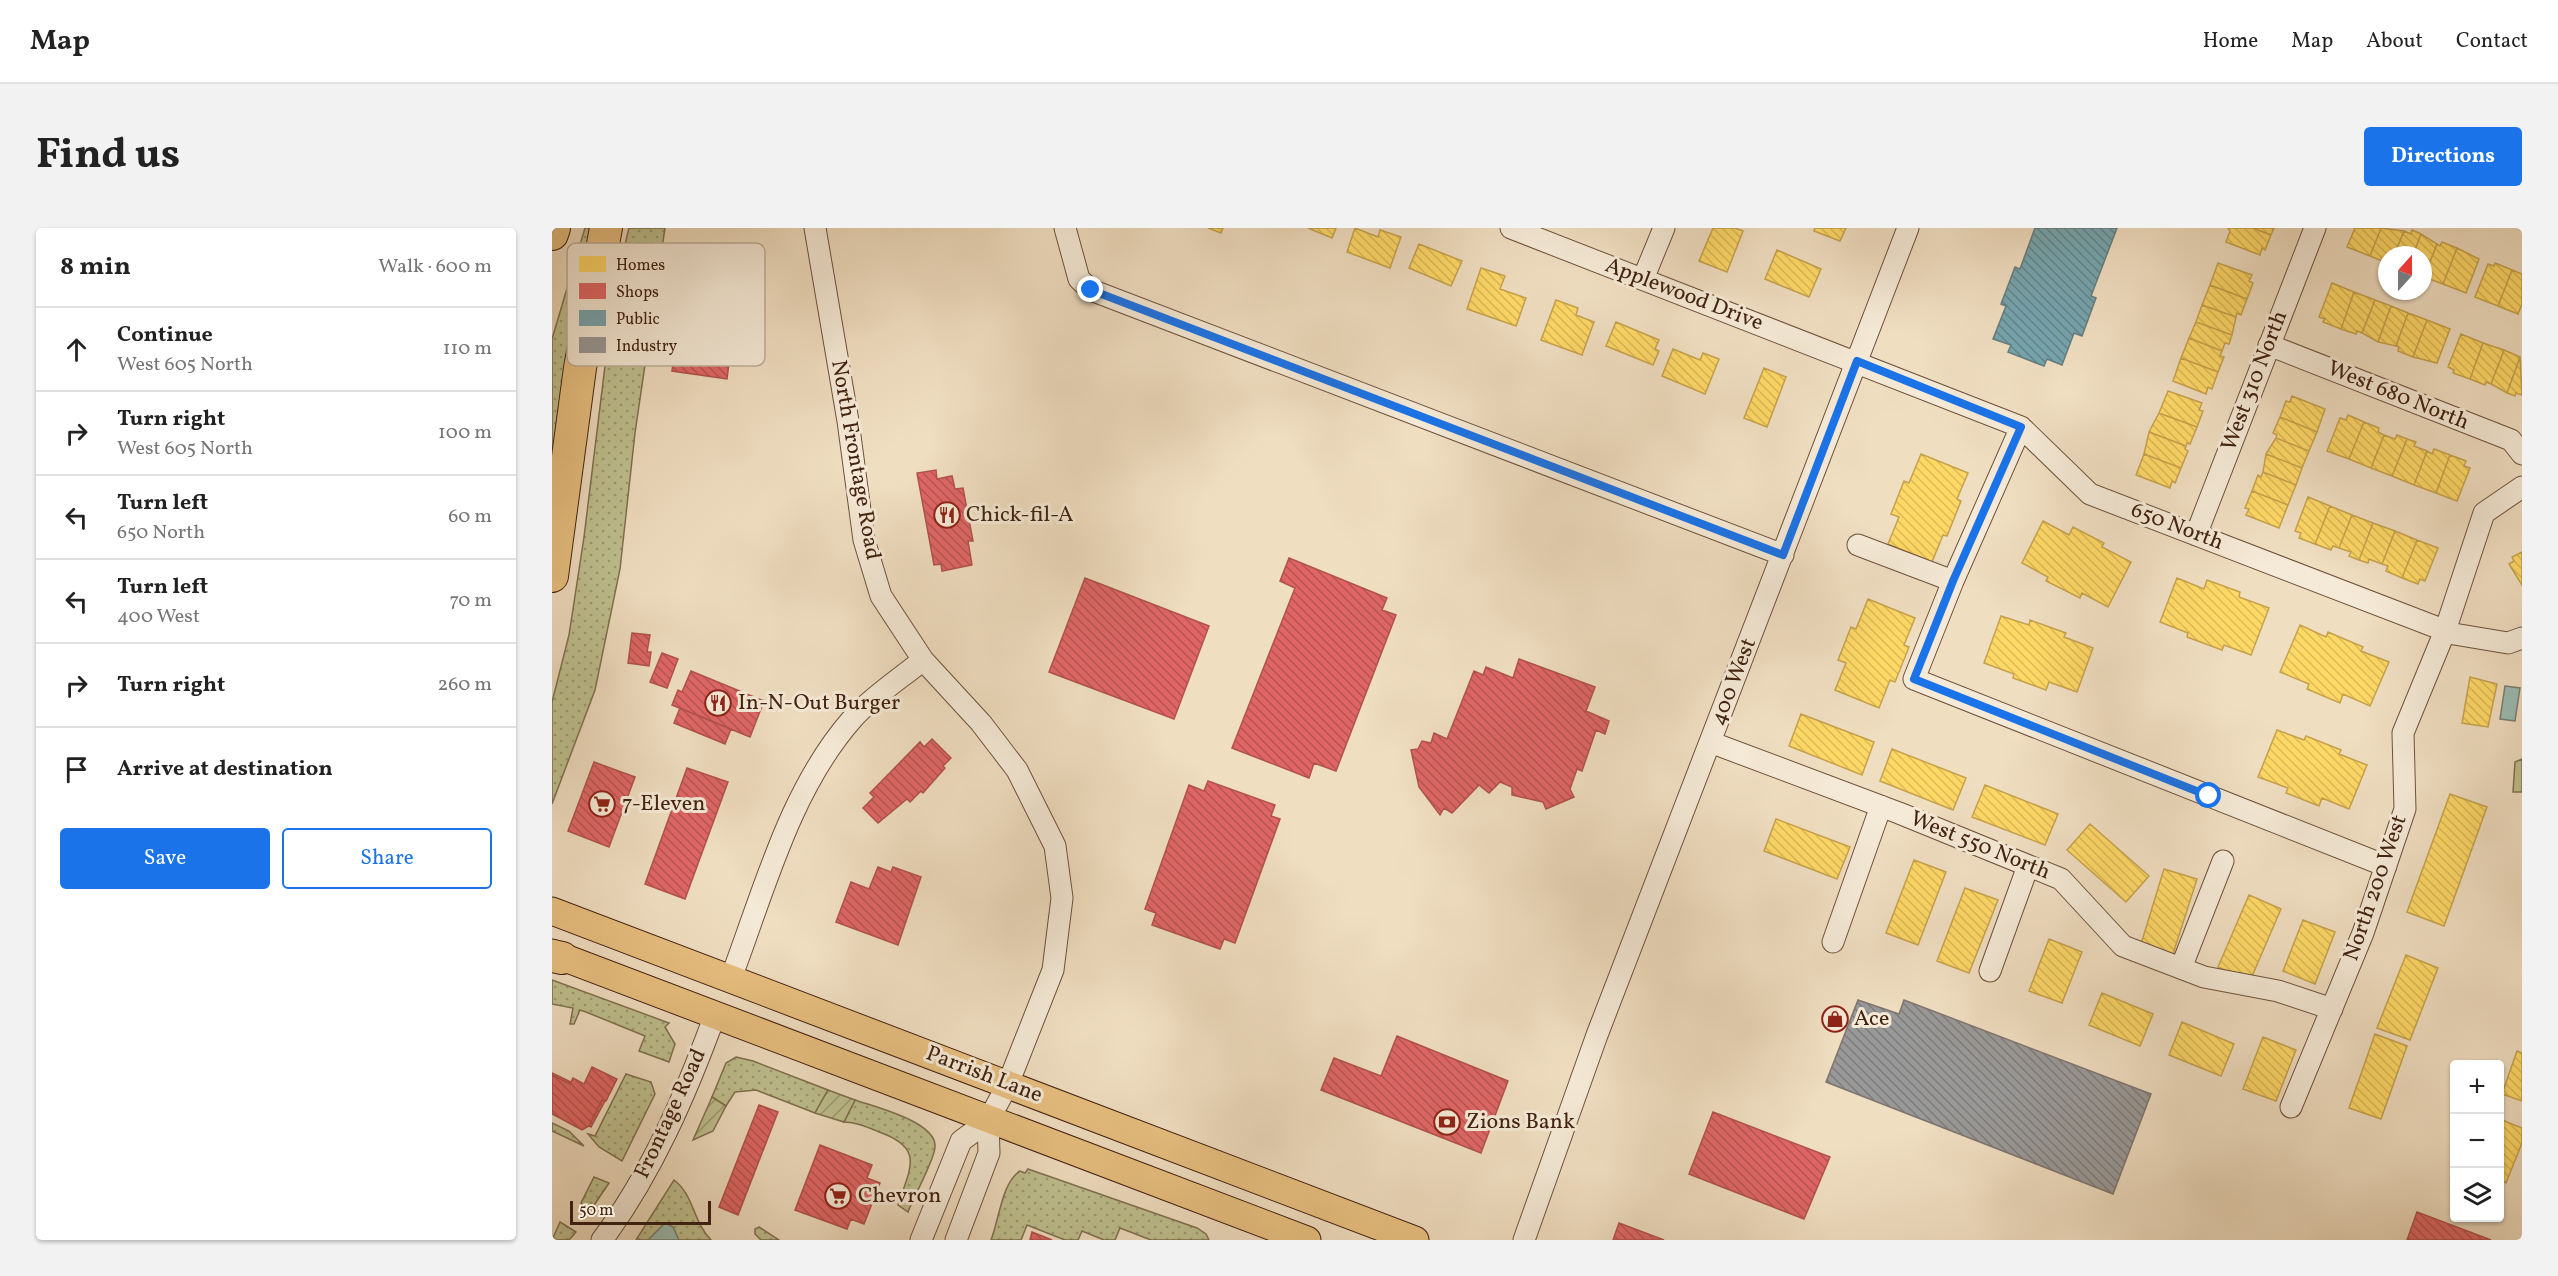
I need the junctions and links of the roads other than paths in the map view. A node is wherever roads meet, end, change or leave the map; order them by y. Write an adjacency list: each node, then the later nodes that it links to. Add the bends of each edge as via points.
1 (554, 228): 9 (highway)
2 (606, 228): 10 (highway)
3 (814, 228): 25 (street, North Frontage Road, via 848,421 864,540 881,596)
4 (1065, 228): 20 (street, via 1079,279 1091,290)
5 (1510, 228): 11 (street, Applewood Drive)
6 (1664, 228): 11 (street)
7 (1908, 228): 13 (street, 400 West)
8 (2315, 228): 12 (street, West 310 North)
9 (552, 234)
10 (603, 243)
11 (1643, 279): 13 (street, Applewood Drive)
12 (2269, 345): 16 (street, West 680 North, via 2511,440); 18 (street, West 310 North)
13 (1857, 361): 15 (street, 650 North); 20 (street, 400 West)
14 (580, 366): 21 (highway)
15 (2021, 427): 18 (street, 650 North, via 2090,494); 22 (street)
16 (2522, 454)
17 (2522, 487): 23 (street, North 200 West, via 2484,513)
18 (2196, 535): 23 (street, 650 North)
19 (1858, 545): 22 (street)
20 (1783, 555): 26 (street, 400 West)
21 (552, 576)
22 (1953, 581): 30 (street, via 1914,679)
23 (2445, 631): 24 (street, 650 North, via 2508,643); 30 (street, North 200 West, via 2403,733 2405,809)
24 (2522, 638)
25 (923, 660): 36 (street, via 854,717 823,759 792,818); 39 (street, North Frontage Road, via 981,723 1017,770 1055,846 1062,898 1053,970)
26 (1710, 742): 27 (street, West 550 North); 47 (street, 400 West)
27 (1881, 806): 29 (street, West 550 North); 32 (street)
28 (2223, 861): 34 (street)
29 (2028, 866): 34 (street, West 550 North, via 2061,879 2123,946); 35 (street)
30 (2386, 866): 37 (street, North 200 West)
31 (552, 911): 36 (main road, Parrish Lane)
32 (1833, 942)
33 (555, 956): 38 (main road, Parrish Lane)
34 (2181, 968): 37 (street, West 550 North, via 2204,977 2278,991)
35 (1990, 971)
36 (731, 978): 39 (main road, Parrish Lane)
37 (2332, 1009): 40 (street, North 200 West)
38 (715, 1015): 41 (main road, Parrish Lane); 42 (street, Frontage Road, via 659,1146 639,1185)
39 (1008, 1084): 41 (street, North Frontage Road); 46 (main road, Parrish Lane)
40 (2291, 1107)
41 (988, 1120): 43 (street, via 961,1141); 44 (street, via 989,1153); 45 (main road, Parrish Lane)
42 (602, 1240)
43 (921, 1240)
44 (956, 1240)
45 (1306, 1240)
46 (1415, 1240)
47 (1524, 1240)

